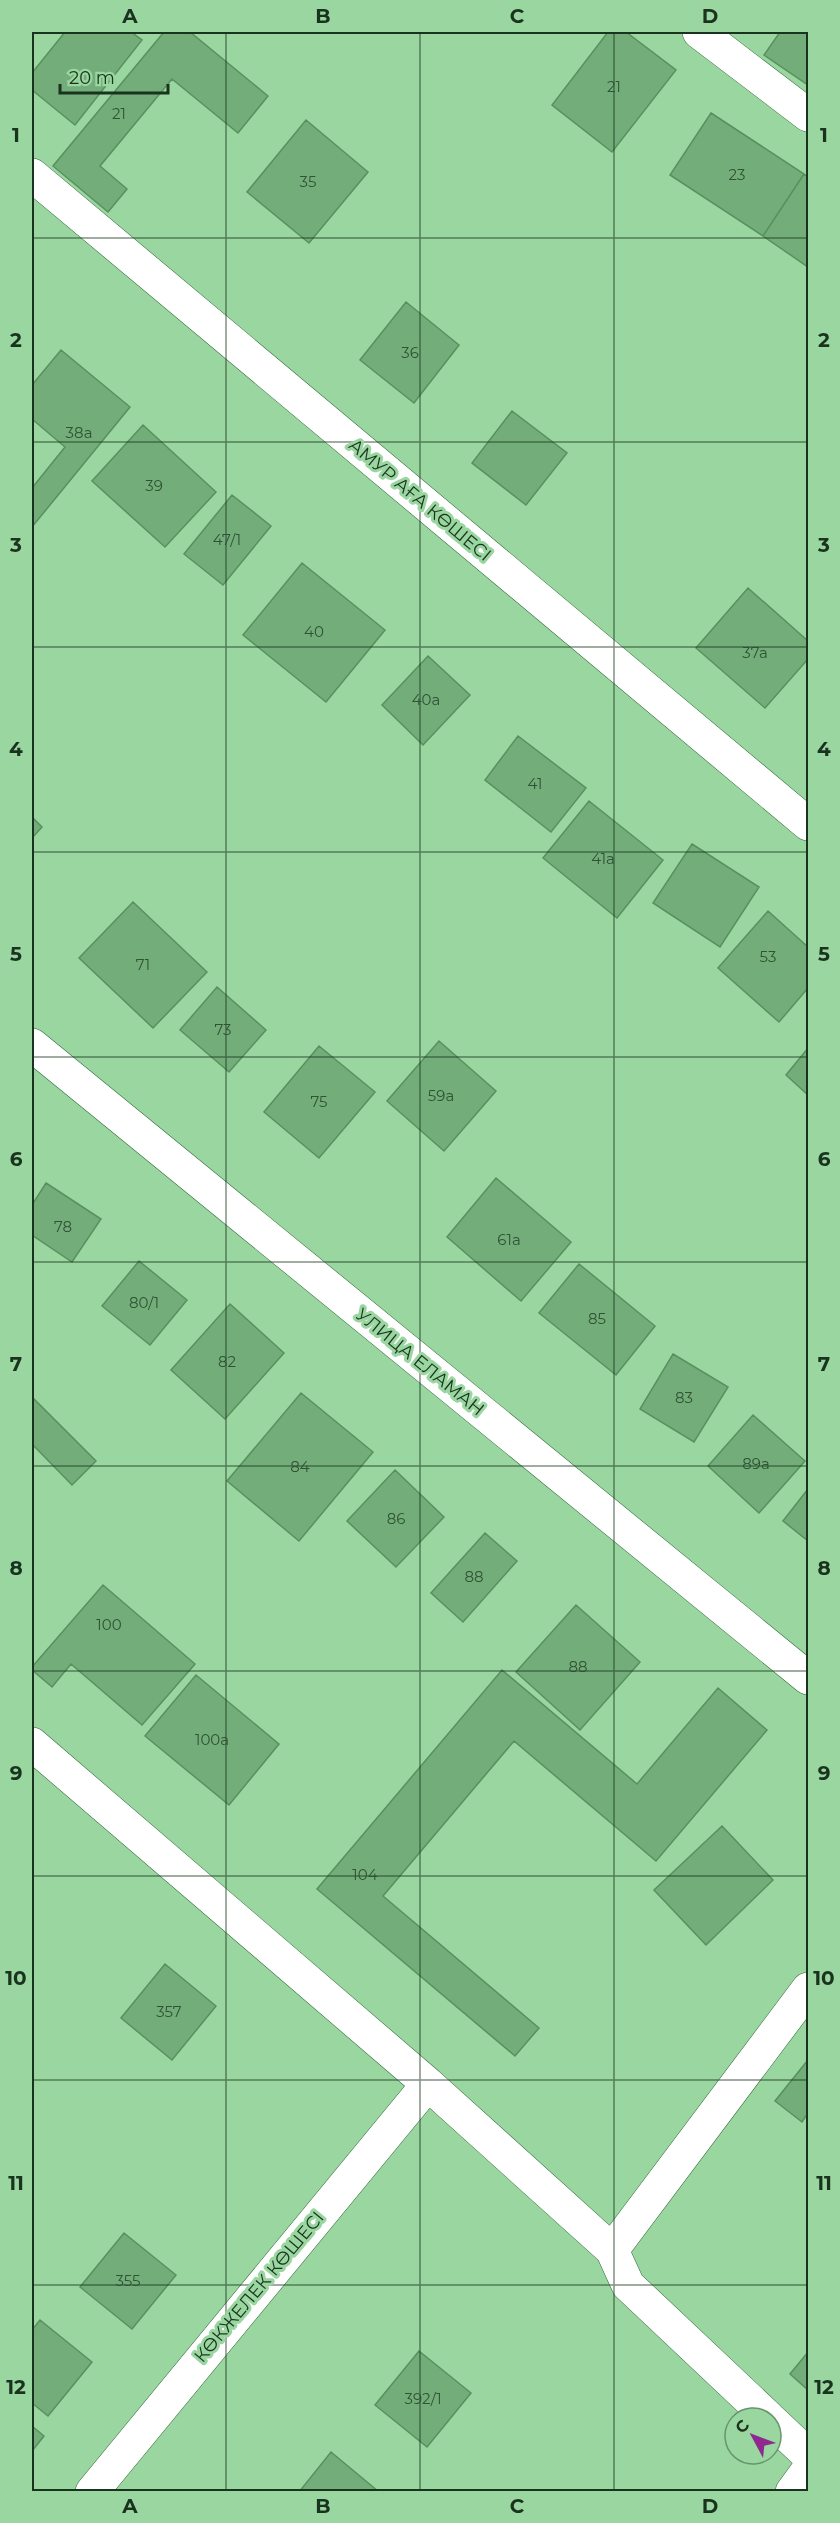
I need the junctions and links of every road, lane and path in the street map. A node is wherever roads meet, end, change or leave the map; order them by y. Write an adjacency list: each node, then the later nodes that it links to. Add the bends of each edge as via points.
1 (699, 32): 2 (street)
2 (808, 115)
3 (32, 175): 4 (street, АМУР АҒА КӨШЕСІ)
4 (808, 824)
5 (32, 1045): 6 (street, УЛИЦА ЕЛАМАН)
6 (808, 1678)
7 (32, 1744): 9 (street)
8 (808, 1989): 10 (street)
9 (428, 2084): 10 (street); 15 (street, КӨКЖЕЛЕК КӨШЕСІ)
10 (612, 2250): 11 (street, via 628,2285)
11 (756, 2406)
12 (783, 2431): 13 (street)
13 (808, 2455)
14 (808, 2470): 16 (street)
15 (92, 2492)
16 (792, 2492)

